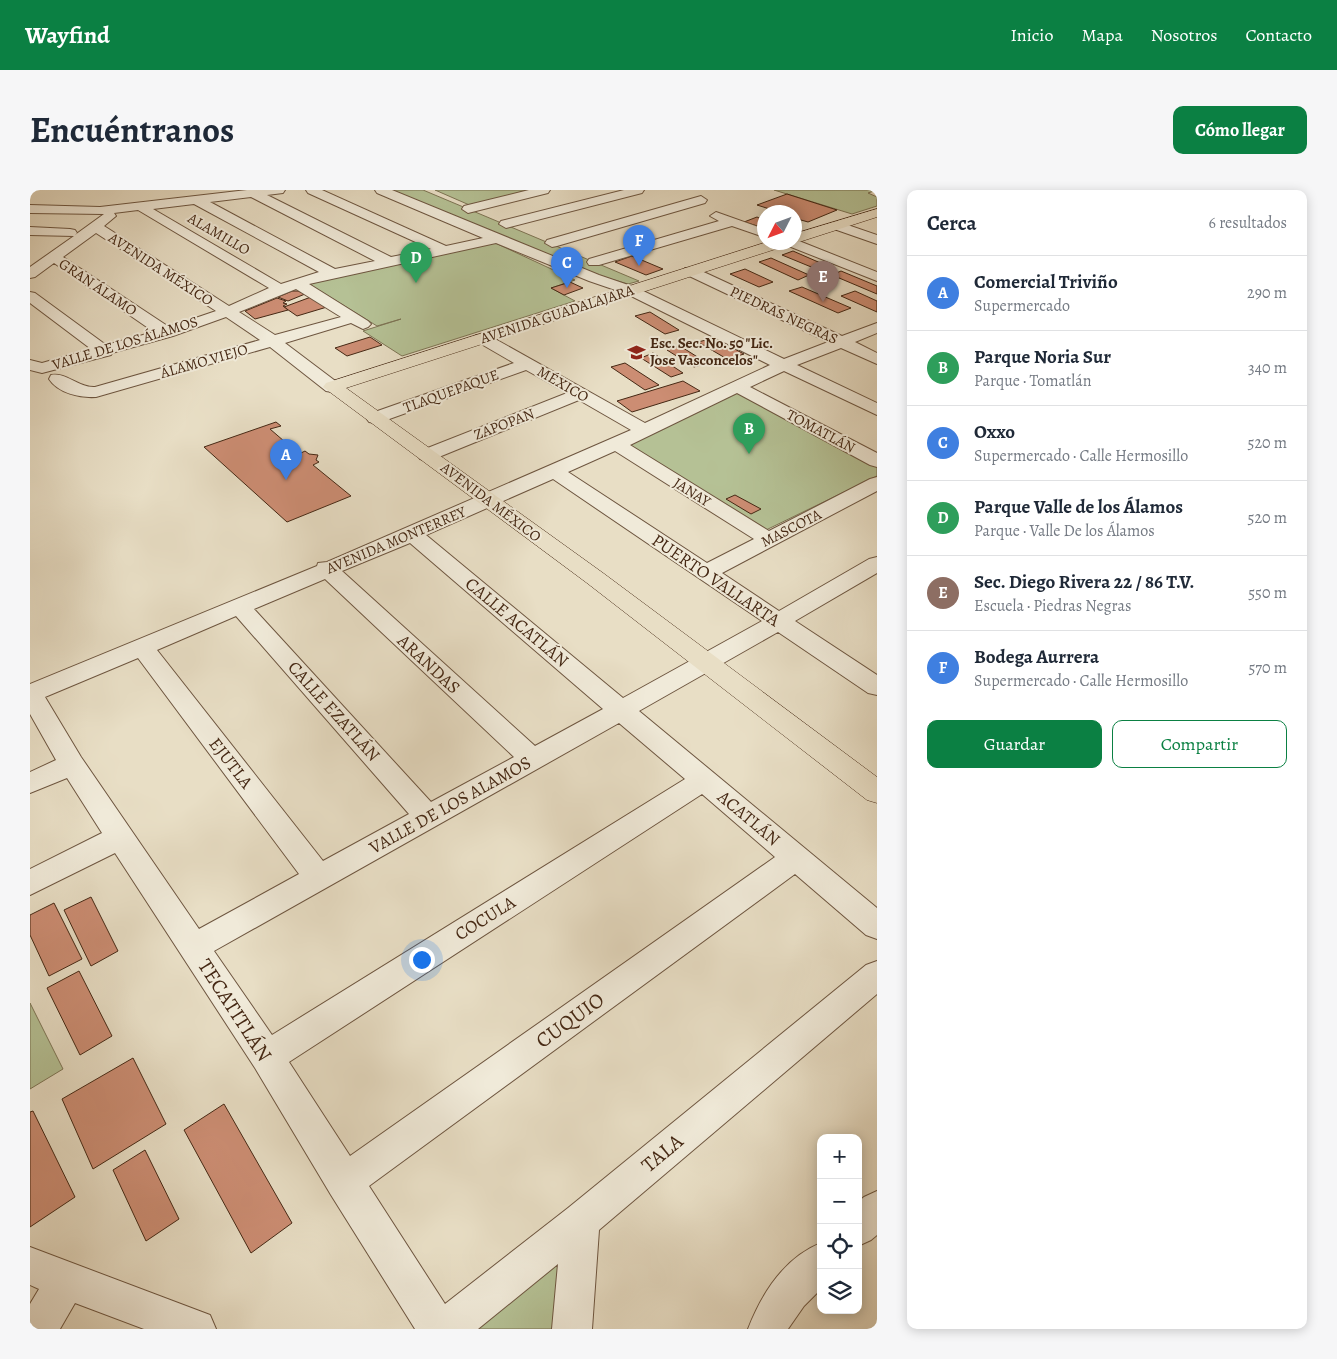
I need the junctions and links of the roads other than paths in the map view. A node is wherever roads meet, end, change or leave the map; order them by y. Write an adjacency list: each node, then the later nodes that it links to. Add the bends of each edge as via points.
1 (279, 190): 6 (street)
2 (312, 190): 27 (street)
3 (382, 190): 24 (street)
4 (544, 190): 16 (street, via 464,207)
5 (647, 192): 9 (street); 16 (street)
6 (253, 193): 7 (street); 32 (street)
7 (197, 200): 10 (street); 34 (street)
8 (701, 200): 9 (street)
9 (684, 205): 15 (street); 29 (street, via 547,241)
10 (141, 207): 12 (street); 40 (street, ALAMILLO)
11 (30, 209): 13 (street)
12 (118, 210): 13 (street); 18 (street)
13 (100, 212): 22 (street)
14 (877, 213): 17 (main road)
15 (731, 222): 20 (street); 39 (street, via 590,260)
16 (506, 224): 21 (street)
17 (839, 226): 23 (main road); 25 (street)
18 (96, 227): 31 (street); 44 (street, AVENIDA MÉXICO)
19 (30, 231): 22 (street)
20 (757, 231)
21 (525, 232)
22 (70, 233): 30 (street)
23 (802, 237)
24 (497, 239): 27 (street, VALLE DE LOS ÁLAMOS); 37 (street)
25 (877, 240)
26 (802, 246): 36 (street)
27 (444, 250): 32 (street, VALLE DE LOS ÁLAMOS)
28 (758, 250): 33 (main road, AVENIDA GUADALAJARA)
29 (569, 251)
30 (33, 257)
31 (54, 257): 35 (street); 46 (street, GRAN ÁLAMO)
32 (389, 262): 34 (street, VALLE DE LOS ÁLAMOS)
33 (690, 272): 39 (main road, AVENIDA GUADALAJARA); 49 (street, PIEDRAS NEGRAS)
34 (331, 273): 38 (street, VALLE DE LOS ÁLAMOS)
35 (30, 274)
36 (877, 277)
37 (594, 278): 41 (street); 43 (street)
38 (297, 283): 40 (street, VALLE DE LOS ÁLAMOS); 48 (street, ÁLAMO VIEJO, via 358,321)
39 (648, 285): 41 (main road, AVENIDA GUADALAJARA)
40 (280, 289): 44 (street, VALLE DE LOS ÁLAMOS)
41 (632, 291): 43 (main road, AVENIDA GUADALAJARA); 53 (street)
42 (30, 296): 50 (street)
43 (606, 300): 47 (main road, AVENIDA GUADALAJARA)
44 (227, 312): 46 (street, VALLE DE LOS ÁLAMOS); 48 (street, AVENIDA MÉXICO)
45 (877, 328): 49 (street, AVENIDA MONTERREY)
46 (167, 333): 50 (street, VALLE DE LOS ÁLAMOS)
47 (482, 338): 52 (street, MÉXICO); 55 (main road, AVENIDA GUADALAJARA)
48 (273, 341): 56 (street, ÁLAMO VIEJO, via 96,392 85,393); 57 (street, AVENIDA MÉXICO)
49 (842, 342): 51 (street, PIEDRAS NEGRAS); 53 (street, AVENIDA MONTERREY)
50 (105, 352): 54 (street, VALLE DE LOS ÁLAMOS)
51 (877, 358)
52 (527, 364): 59 (street, MÉXICO); 62 (street, TLAQUEPAQUE)
53 (785, 364): 58 (street, AVENIDA MONTERREY); 61 (street)
54 (36, 366)
55 (365, 376): 57 (main road, AVENIDA GUADALAJARA); 60 (main road, via 346,391)
56 (58, 379)
57 (332, 387): 60 (main road, AVENIDA MÉXICO)
58 (738, 387): 63 (street, AVENIDA MONTERREY); 66 (street, TOMATLÁN)
59 (580, 394): 63 (street, MÉXICO); 65 (street, ZAPOPAN)
60 (350, 400): 62 (main road, AVENIDA MÉXICO)
61 (877, 410)
62 (375, 418): 65 (main road, AVENIDA MÉXICO)
63 (644, 430): 64 (street, AVENIDA MONTERREY)
64 (616, 444): 67 (street, AVENIDA MONTERREY); 71 (street, JANAY)
65 (427, 455): 69 (main road, AVENIDA MÉXICO)
66 (877, 461)
67 (555, 472): 69 (street, AVENIDA MONTERREY); 74 (street, PUERTO VALLARTA)
68 (877, 484): 71 (street, MASCOTA)
69 (488, 501): 70 (street, AVENIDA MONTERREY); 78 (main road, AVENIDA MÉXICO)
70 (412, 534): 73 (street, AVENIDA MONTERREY); 81 (street, CALLE ACATLÁN)
71 (768, 539): 74 (street, MASCOTA)
72 (877, 564): 76 (street, VALLE DE LOS ALAMOS)
73 (326, 568): 75 (street, AVENIDA MONTERREY); 82 (street, ARANDAS)
74 (705, 572): 76 (street, PUERTO VALLARTA)
75 (239, 606): 77 (street, AVENIDA MONTERREY); 87 (street, CALLE EZATLÁN)
76 (776, 621): 78 (street, VALLE DE LOS ALAMOS); 79 (street, PUERTO VALLARTA)
77 (143, 648): 80 (street, AVENIDA MONTERREY); 90 (street, EJUTLA)
78 (706, 663): 81 (street, VALLE DE LOS ALAMOS); 86 (main road, AVENIDA MÉXICO)
79 (872, 677)
80 (30, 693): 83 (street, TECATITLÁN)
81 (622, 710): 82 (street, VALLE DE LOS ALAMOS); 84 (street, ACATLÁN)
82 (532, 760): 87 (street, VALLE DE LOS ALAMOS)
83 (72, 764): 85 (street); 88 (street, TECATITLÁN)
84 (704, 780): 89 (street, ACATLÁN); 95 (street, COCULA)
85 (30, 783)
86 (877, 792)
87 (428, 817): 90 (street, VALLE DE LOS ALAMOS)
88 (120, 837): 91 (street); 93 (street, TECATITLÁN)
89 (796, 858): 92 (street, ACATLÁN); 96 (street, CUQUIO)
90 (319, 878): 93 (street, VALLE DE LOS ALAMOS)
91 (30, 883)
92 (877, 926)
93 (194, 947): 95 (street, TECATITLÁN)
94 (877, 974): 98 (street, TALA)
95 (267, 1057): 96 (street, TECATITLÁN)
96 (344, 1182): 105 (street, TECATITLÁN)
97 (877, 1210): 99 (street)
98 (581, 1221): 106 (street, TALA); 107 (street)
99 (861, 1224)
100 (30, 1266): 102 (street)
101 (817, 1266): 108 (street, via 787,1293 772,1316)
102 (66, 1280): 103 (street); 104 (street)
103 (38, 1329)
104 (196, 1329)
105 (438, 1329)
106 (446, 1329)
107 (572, 1329)
108 (768, 1329)

